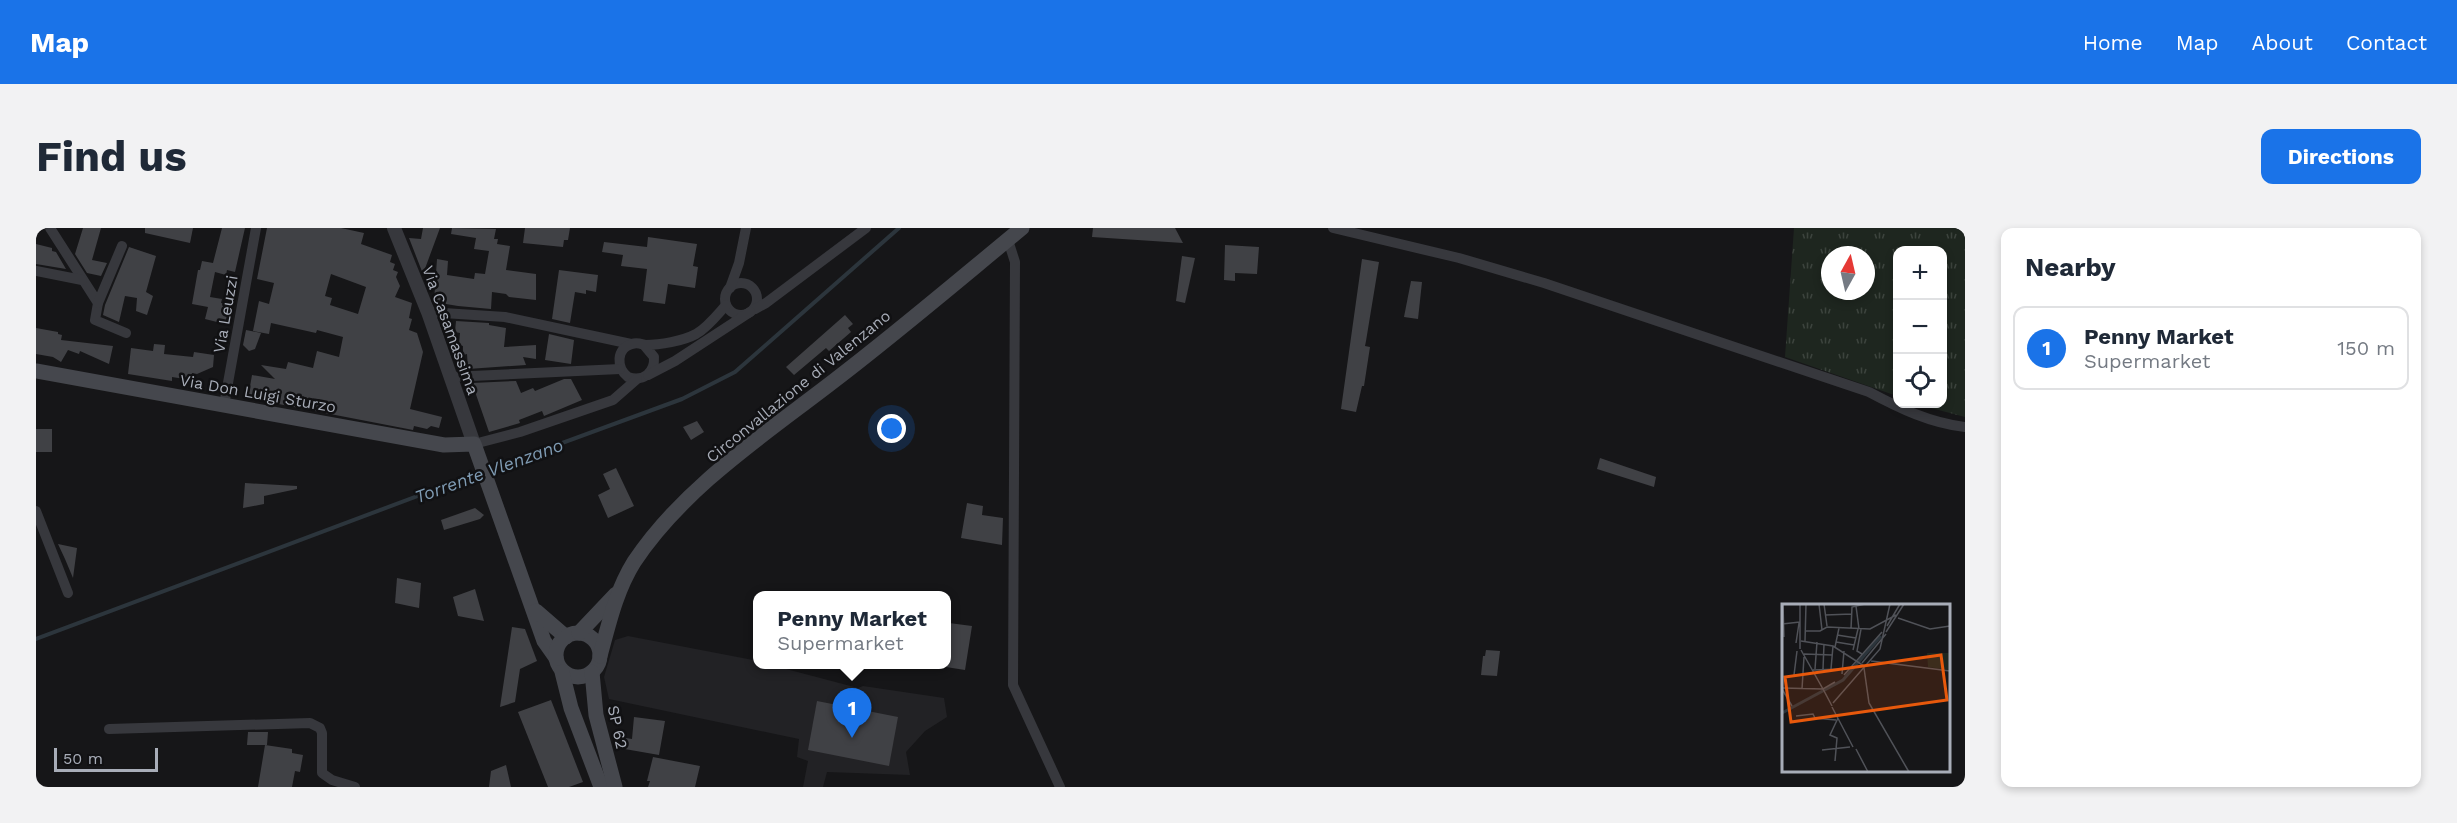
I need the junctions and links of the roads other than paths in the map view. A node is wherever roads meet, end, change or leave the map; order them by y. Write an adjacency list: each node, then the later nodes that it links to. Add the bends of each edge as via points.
1 (50, 228): 11 (street)
2 (256, 228): 24 (street, Via Leuzzi)
3 (394, 228): 16 (street, Via Casamassima)
4 (746, 228): 12 (street)
5 (866, 228): 15 (street)
6 (1021, 228): 8 (main road, Circonvallazione di Valenzano)
7 (1333, 228): 25 (street, via 1544,283 1869,392 1904,410)
8 (1008, 240): 28 (main road, Circonvallazione di Valenzano, via 745,449 675,510 633,564); 39 (street, via 1015,262 1013,685)
9 (122, 246): 13 (street)
10 (36, 271): 11 (street)
11 (82, 279): 13 (street)
12 (730, 288): 14 (street); 15 (street, via 742,284 752,288 756,295)
13 (98, 303): 17 (street, via 95,320)
14 (726, 305): 15 (street, via 738,315); 19 (street, via 695,334)
15 (752, 310): 23 (street, via 675,361)
16 (428, 312): 18 (street, via 505,317); 22 (street, Via Casamassima)
17 (126, 333)
18 (631, 344): 19 (street); 20 (street, via 620,354)
19 (644, 345): 23 (street, via 654,357 654,366)
20 (620, 369): 22 (street); 23 (street, via 628,376)
21 (36, 371): 24 (main road, Via Don Luigi Sturzo)
22 (450, 377): 26 (street, Via Casamassima)
23 (642, 377): 26 (street, via 614,400)
24 (224, 405): 26 (main road, Via Don Luigi Sturzo)
25 (1965, 427)
26 (475, 449): 30 (main road)
27 (36, 511): 29 (street)
28 (618, 592): 31 (main road); 32 (main road)
29 (68, 593)
30 (535, 610): 31 (main road); 33 (main road, via 544,641)
31 (573, 635): 32 (main road, via 592,638); 33 (main road, via 558,646)
32 (600, 656): 34 (main road)
33 (559, 665): 34 (main road, via 568,675 580,677); 36 (main road)
34 (592, 672): 38 (main road, SP 62, via 596,716)
35 (109, 729): 37 (street, via 310,723 322,733 322,773)
36 (598, 781)
37 (356, 787)
38 (615, 787)
39 (1060, 787)

